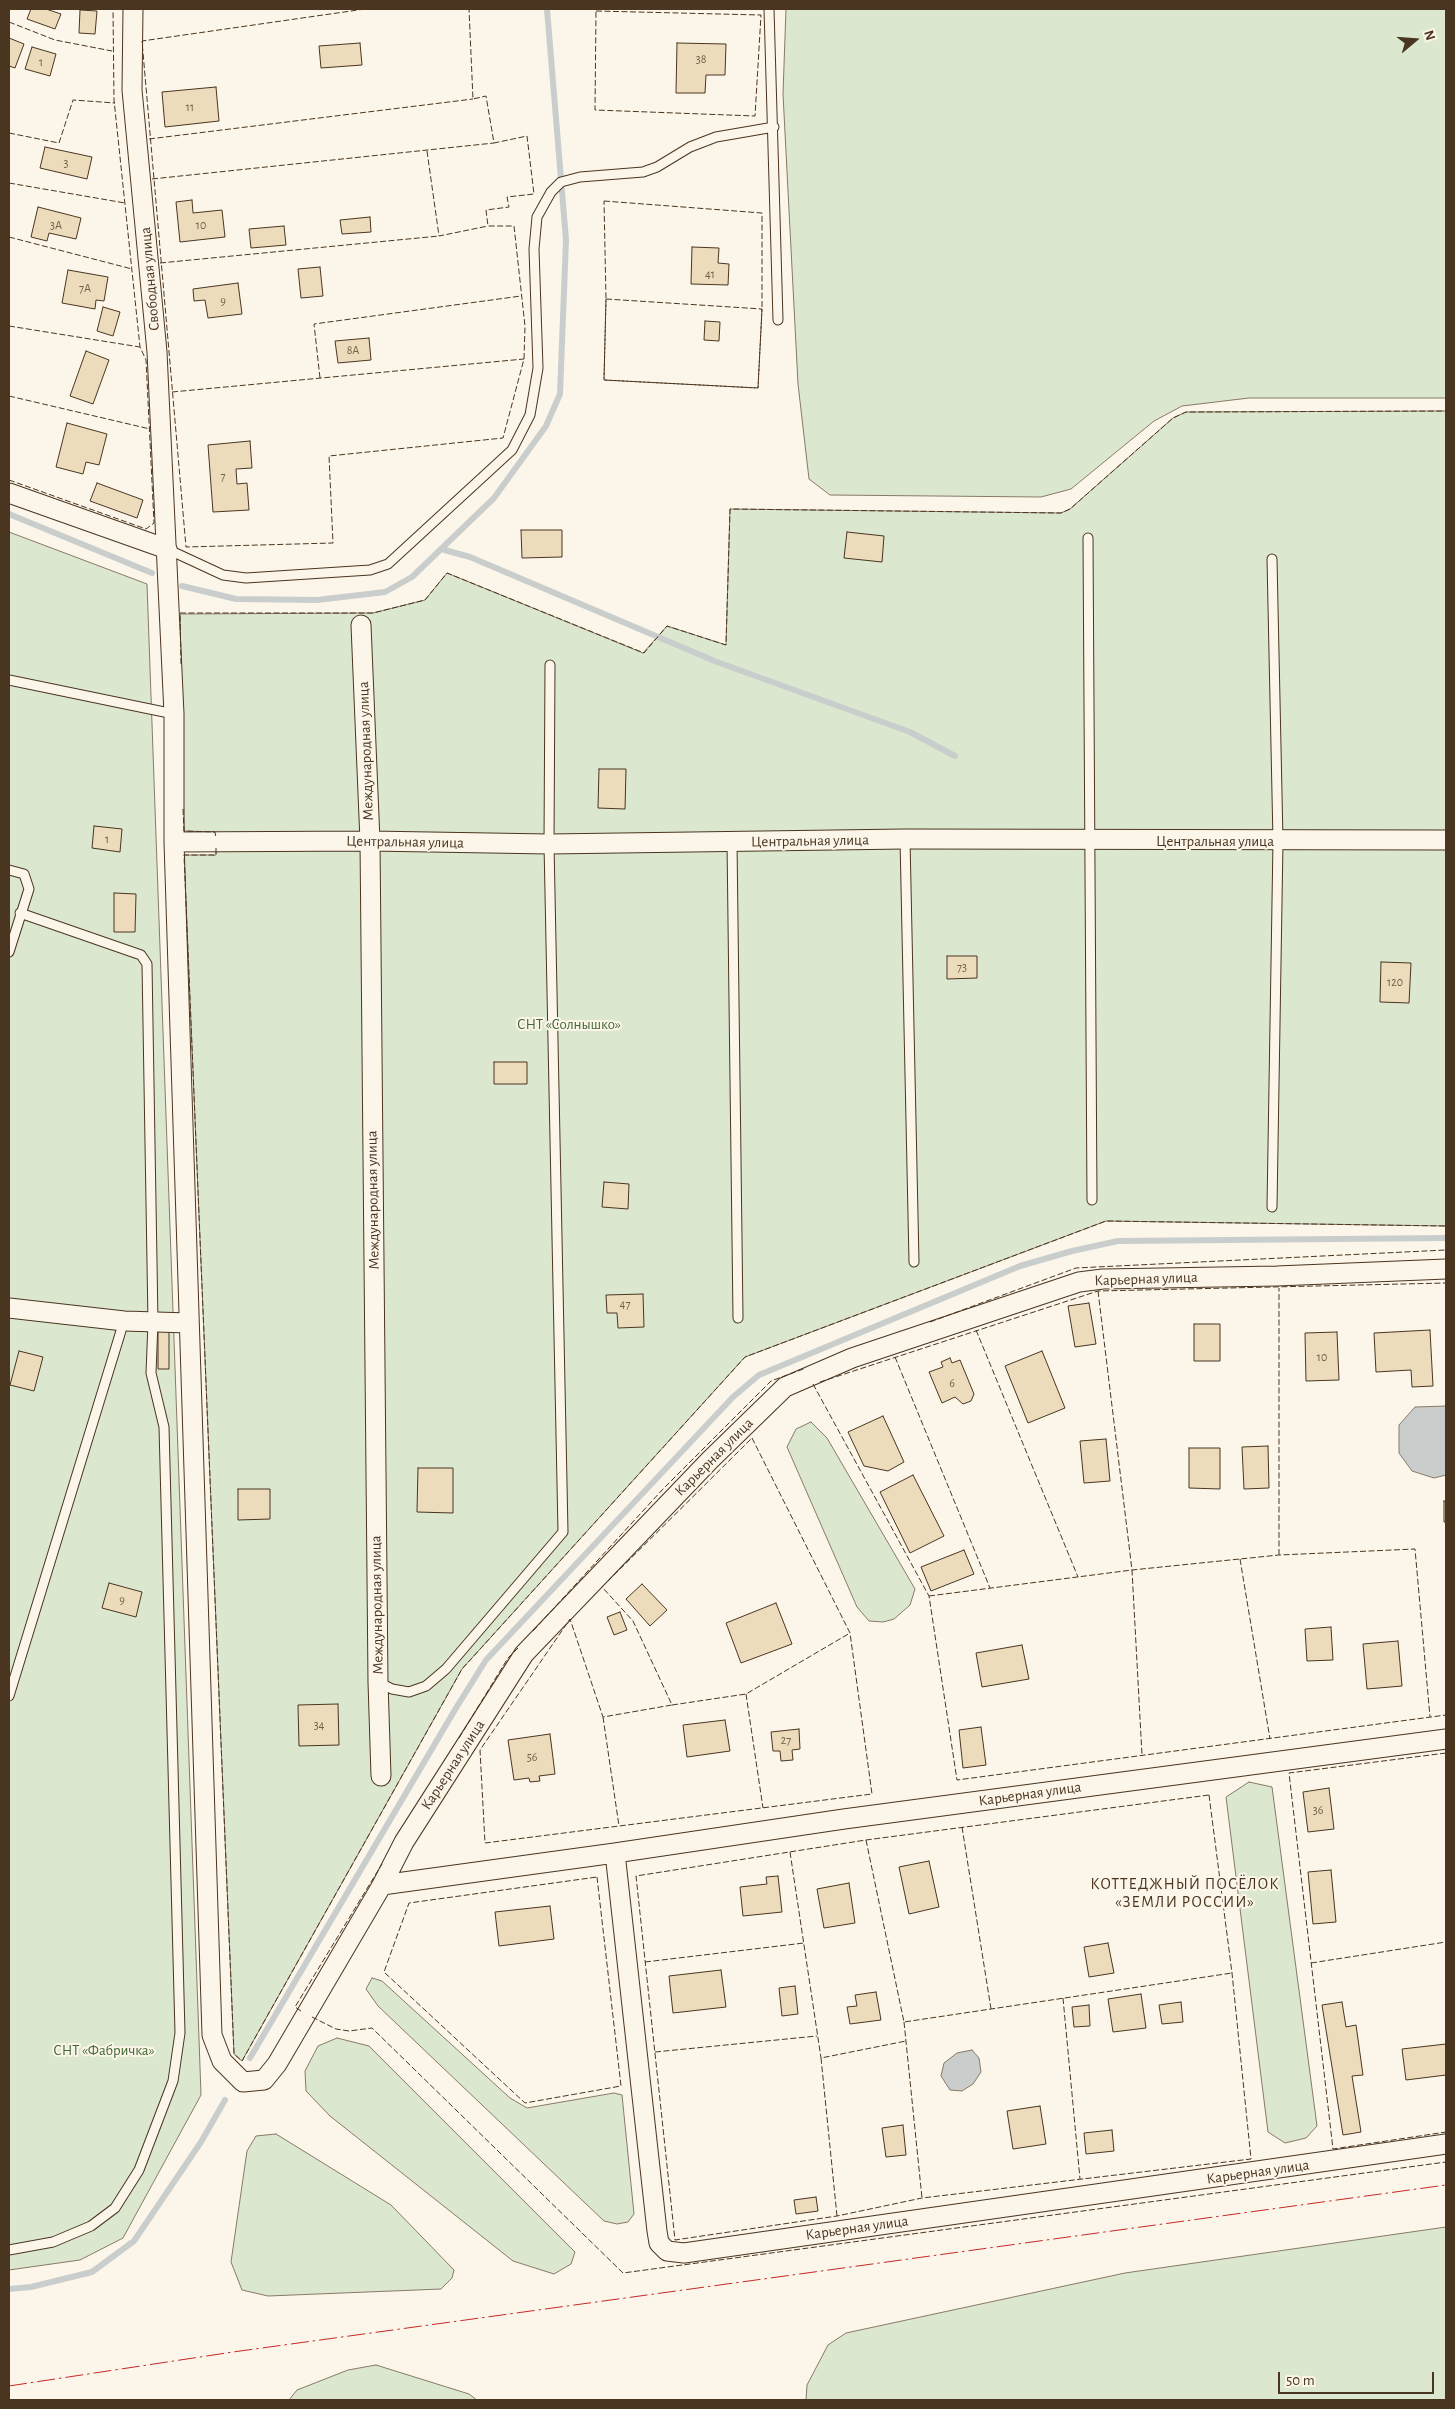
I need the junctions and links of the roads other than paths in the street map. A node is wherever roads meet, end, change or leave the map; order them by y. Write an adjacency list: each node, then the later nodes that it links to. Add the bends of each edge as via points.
1 (133, 9): 7 (street, Свободная улица, via 132,90 157,352)
2 (769, 9): 3 (lane)
3 (774, 127): 4 (lane); 7 (lane, via 716,136 643,172 580,177 561,182 551,192 537,217 538,368 530,415 512,450 388,564 370,570 246,578 223,574)
4 (778, 320)
5 (9, 493): 7 (street)
6 (1088, 538): 16 (lane)
7 (167, 549): 12 (street, Свободная улица)
8 (1272, 559): 17 (lane)
9 (362, 625): 15 (street, Международная улица)
10 (550, 665): 20 (lane)
11 (9, 680): 12 (lane)
12 (174, 714): 18 (street, Свободная улица)
13 (905, 839): 16 (street, Центральная улица); 19 (street, Центральная улица); 26 (lane)
14 (1446, 840): 17 (street, Центральная улица)
15 (370, 841): 18 (street, Центральная улица); 20 (street, Центральная улица); 33 (street, Международная улица)
16 (1089, 841): 17 (street, Центральная улица); 24 (lane)
17 (1278, 841): 25 (lane)
18 (174, 842): 32 (street, Свободная улица)
19 (732, 842): 20 (street, Центральная улица); 29 (lane)
20 (549, 844): 33 (lane, via 563,1532 446,1669 426,1686 409,1692)
21 (9, 870): 22 (lane, via 24,874 29,889)
22 (20, 913): 23 (lane); 31 (lane, via 142,955 147,964)
23 (9, 952)
24 (1092, 1200)
25 (1272, 1207)
26 (914, 1262)
27 (1446, 1269): 38 (street, Карьерная улица, via 1277,1276 1103,1278 1079,1282 852,1358 785,1387 710,1460 524,1654 404,1842)
28 (9, 1308): 30 (street)
29 (738, 1318)
30 (124, 1321): 31 (street); 34 (lane)
31 (154, 1322): 32 (street); 40 (lane, via 151,1373 164,1427 180,2032 173,2081 139,2170 115,2208 91,2226 53,2242)
32 (188, 1323): 38 (street, Свободная улица, via 212,2035 222,2061 243,2082 264,2080 277,2064)
33 (378, 1682): 36 (street, Международная улица)
34 (9, 1696)
35 (1446, 1739): 37 (street, Карьерная улица, via 844,1819)
36 (381, 1776)
37 (615, 1853): 38 (street, Карьерная улица); 39 (street, Карьерная улица, via 656,2231 659,2243 667,2252 684,2253)
38 (382, 1885)
39 (1446, 2144)
40 (9, 2250)

